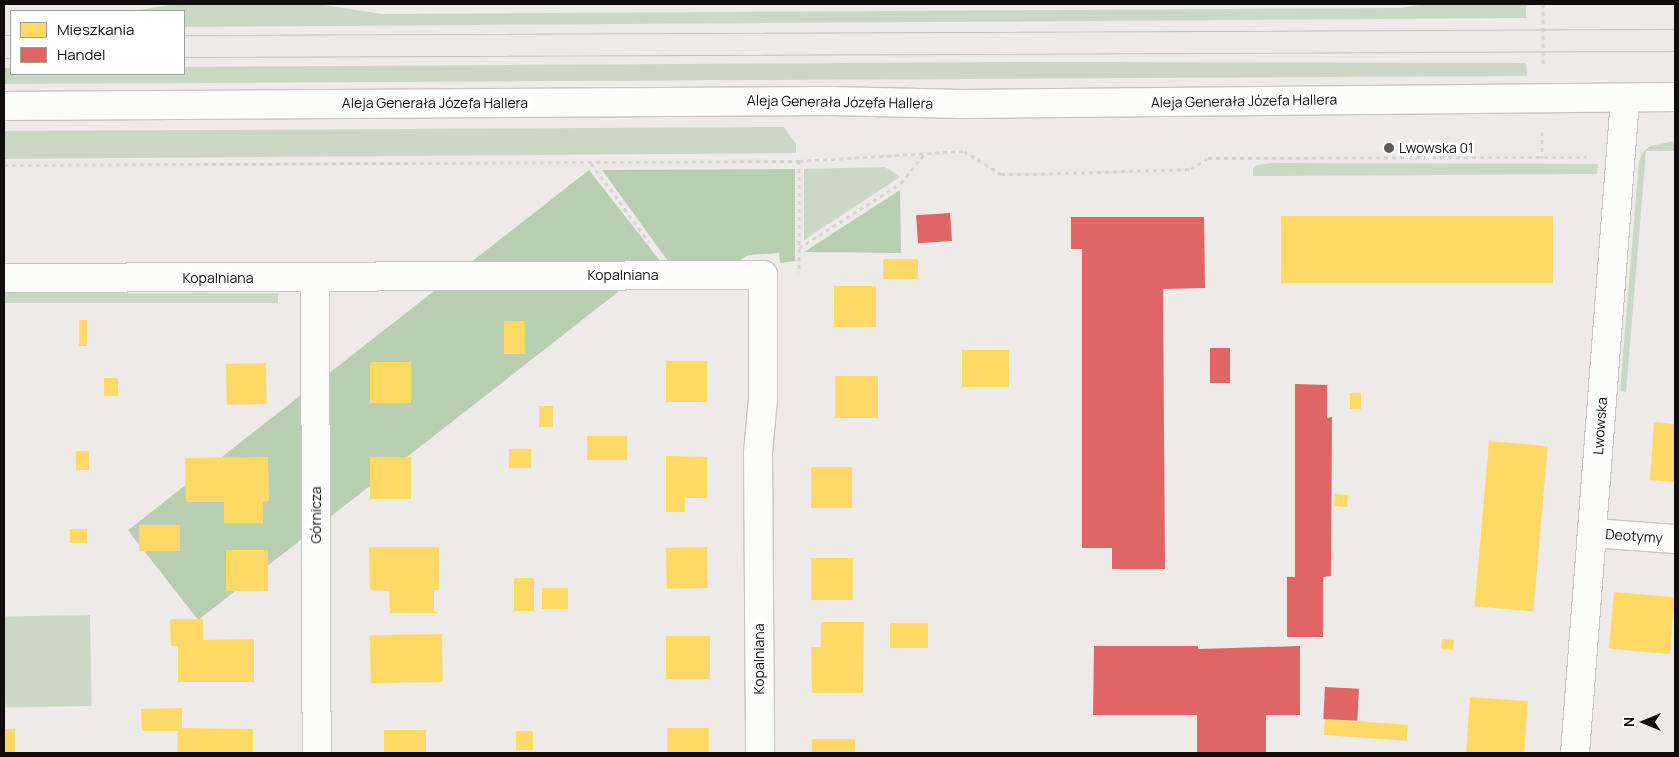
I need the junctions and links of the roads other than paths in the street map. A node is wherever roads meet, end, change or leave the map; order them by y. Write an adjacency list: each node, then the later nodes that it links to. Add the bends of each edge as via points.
1 (1675, 97): 2 (street, Aleja Generała Józefa Hallera)
2 (1625, 98): 3 (street, Aleja Generała Józefa Hallera, via 974,104 830,101); 6 (street, Lwowska)
3 (4, 106)
4 (4, 278): 5 (street, Kopalniana)
5 (315, 278): 8 (street, Górnicza); 9 (street, Kopalniana, via 763,275 763,399 758,453)
6 (1593, 533): 7 (street, Deotymy); 10 (street, Lwowska)
7 (1675, 539)
8 (317, 753)
9 (760, 753)
10 (1575, 753)

